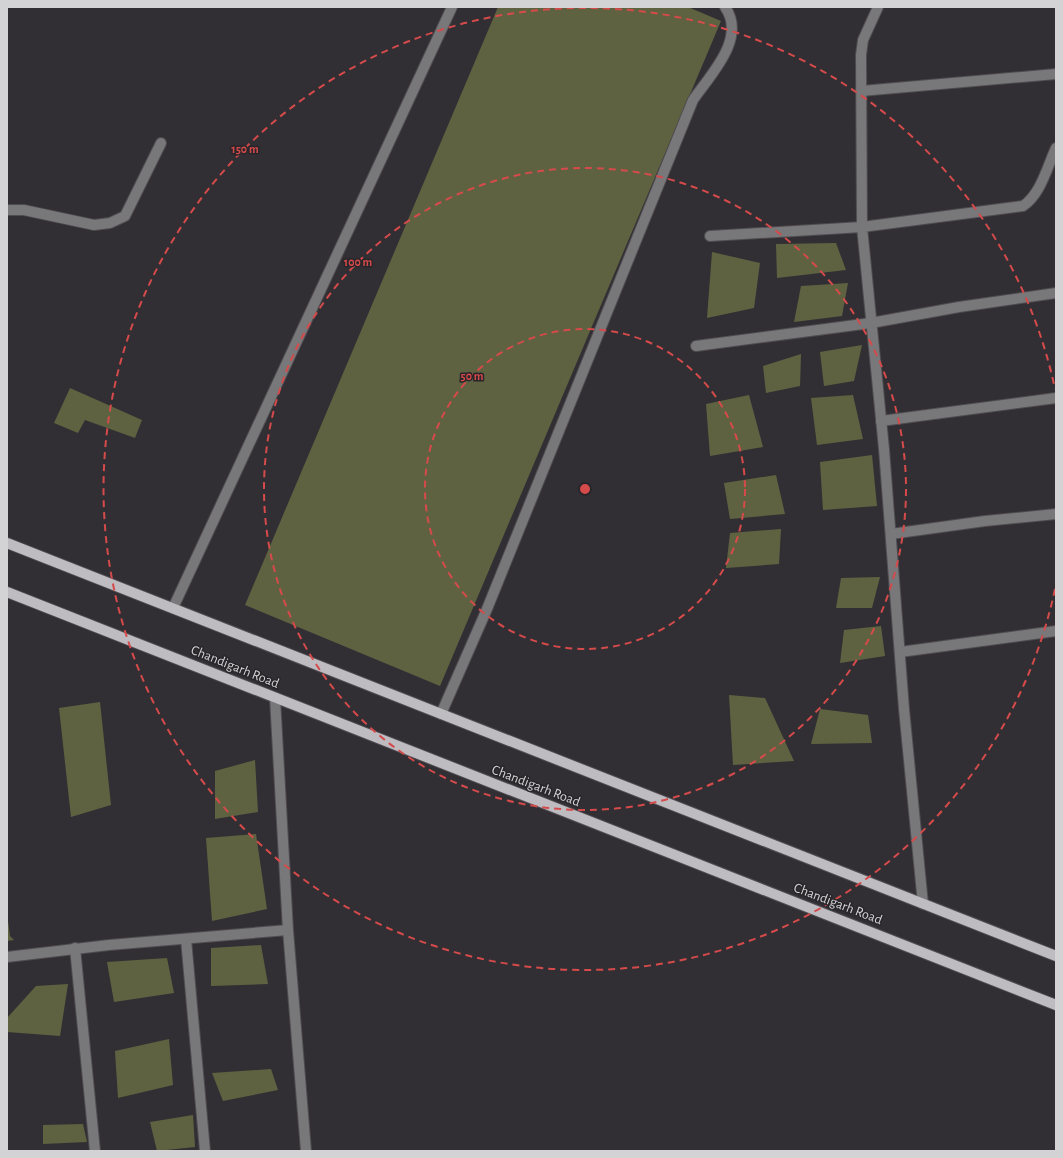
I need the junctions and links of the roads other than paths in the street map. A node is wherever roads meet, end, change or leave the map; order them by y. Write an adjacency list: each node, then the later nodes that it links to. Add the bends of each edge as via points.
1 (452, 7): 22 (street)
2 (725, 7): 5 (street)
3 (737, 7): 5 (street)
4 (878, 7): 7 (street, via 863,40)
5 (731, 16): 26 (street, via 733,31 727,49 694,100 487,609)
6 (1056, 74): 7 (street)
7 (861, 91): 11 (street)
8 (161, 143): 10 (street, via 125,216 110,224 94,225 24,210)
9 (1056, 148): 11 (street, via 1036,191 1030,201 1023,206)
10 (7, 210)
11 (862, 227): 12 (street); 14 (street)
12 (710, 236)
13 (1056, 293): 14 (street)
14 (871, 323): 15 (street); 17 (street)
15 (696, 346)
16 (1056, 398): 17 (street)
17 (881, 421): 19 (street)
18 (1056, 514): 19 (street)
19 (891, 534): 24 (street)
20 (7, 543): 22 (main road)
21 (7, 592): 25 (main road, Chandigarh Road)
22 (173, 608): 26 (main road)
23 (1056, 631): 24 (street)
24 (900, 652): 27 (street)
25 (275, 698): 28 (street); 33 (main road, Chandigarh Road)
26 (441, 714): 27 (main road)
27 (923, 904): 32 (main road)
28 (288, 930): 29 (street); 36 (street)
29 (186, 939): 30 (street); 35 (street)
30 (75, 948): 31 (street); 34 (street)
31 (7, 956)
32 (1056, 956)
33 (1056, 1005)
34 (94, 1151)
35 (205, 1151)
36 (306, 1151)

